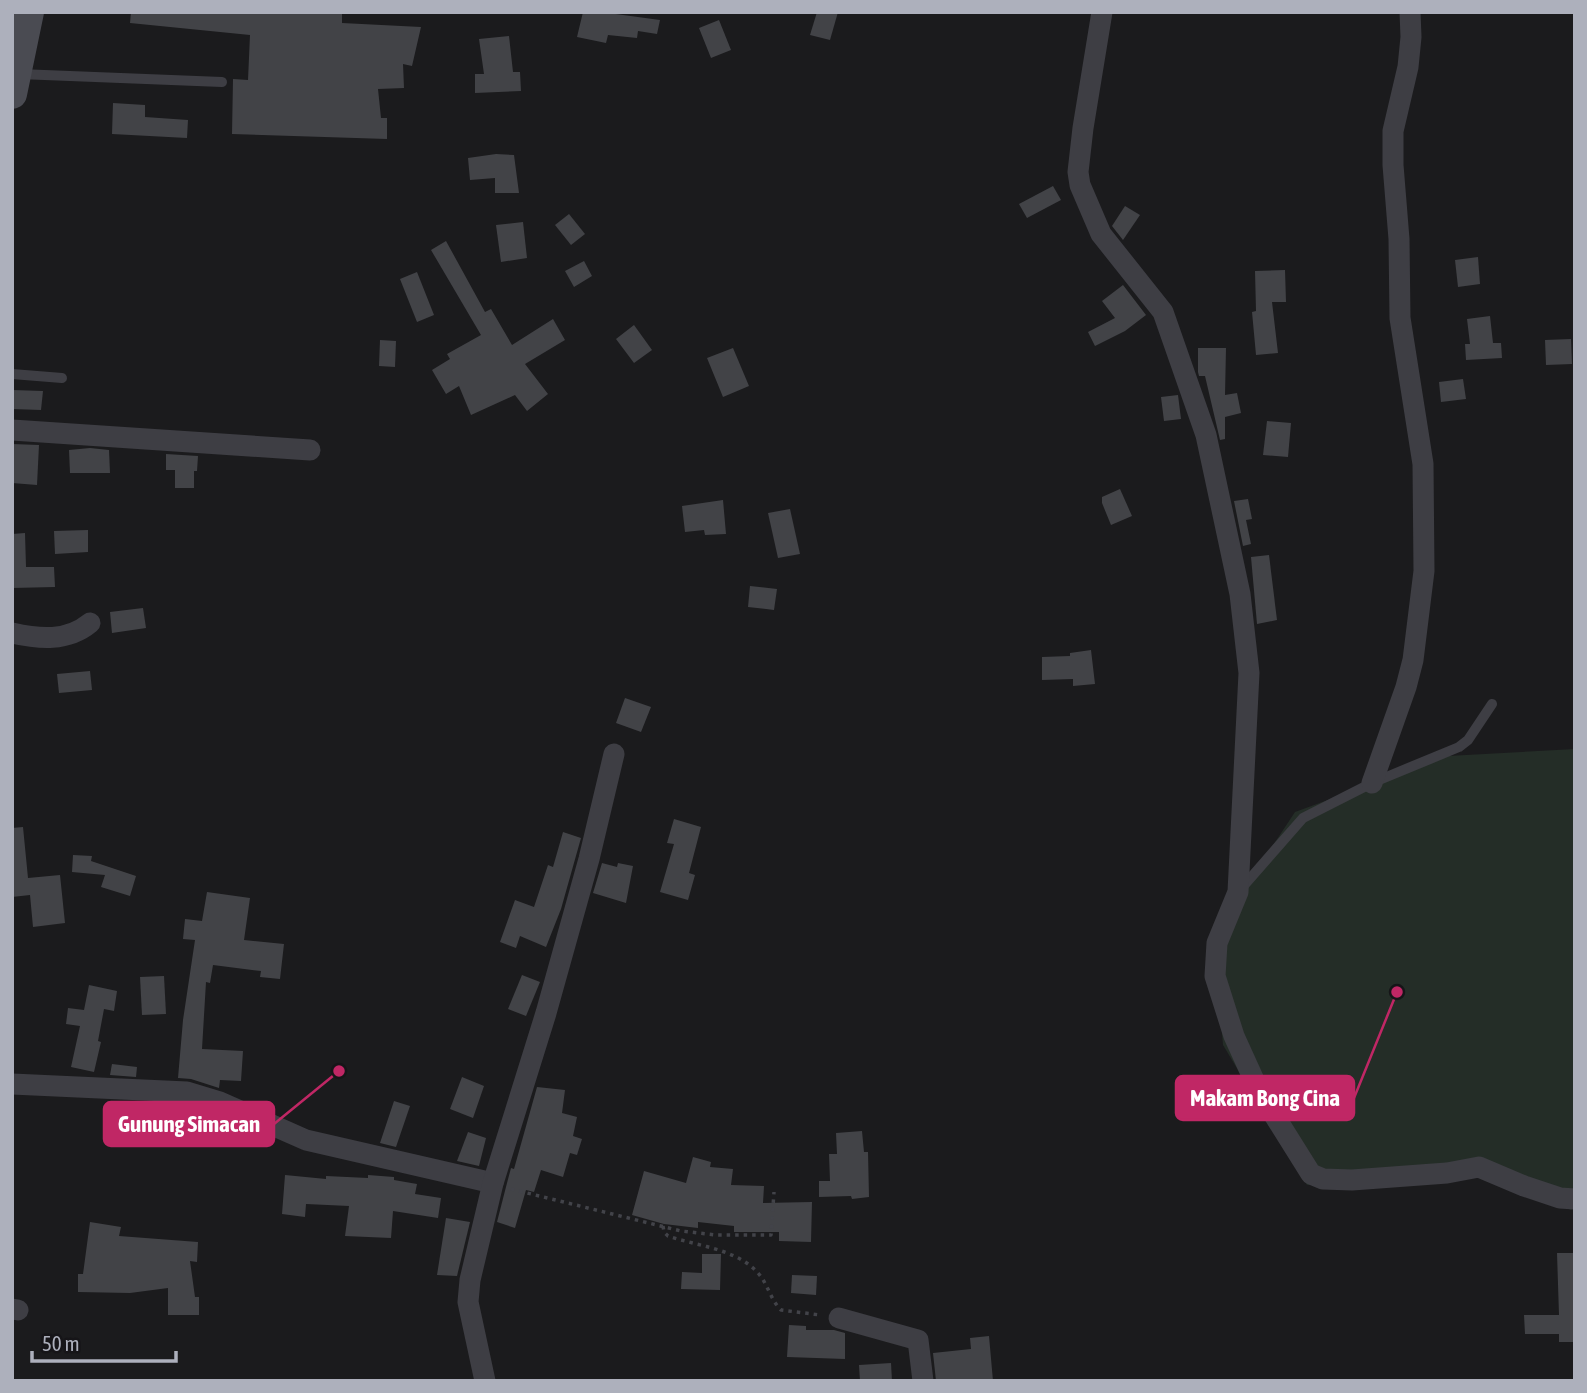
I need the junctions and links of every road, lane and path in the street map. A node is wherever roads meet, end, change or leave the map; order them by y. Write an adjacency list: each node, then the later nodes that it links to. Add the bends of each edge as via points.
1 (29, 12): 5 (main road)
2 (1102, 12): 15 (street, via 1083,128 1080,185 1101,233 1163,312 1206,435 1240,594 1249,673)
3 (1410, 12): 14 (street, via 1408,67 1393,131 1393,165 1400,318 1423,464 1424,571 1406,687)
4 (222, 82): 5 (lane)
5 (14, 84)
6 (12, 374): 7 (lane)
7 (62, 378)
8 (12, 430): 9 (street)
9 (310, 450)
10 (90, 623): 11 (street, via 58,638)
11 (12, 634)
12 (1492, 704): 14 (lane, via 1459,747)
13 (614, 754): 17 (street, via 546,1013)
14 (1371, 783): 15 (lane, via 1303,818)
15 (1238, 892): 19 (street, via 1217,943 1215,976 1234,1036 1259,1091 1311,1174 1352,1180 1479,1167 1524,1186)
16 (12, 1084): 17 (street, via 187,1092 306,1140)
17 (492, 1183): 20 (path); 22 (street, via 468,1303)
18 (774, 1192): 20 (path, via 771,1235 716,1235)
19 (1575, 1199)
20 (663, 1226): 21 (path, via 668,1236 747,1263 781,1310)
21 (839, 1318): 23 (street, via 918,1340)
22 (485, 1381)
23 (923, 1381)

